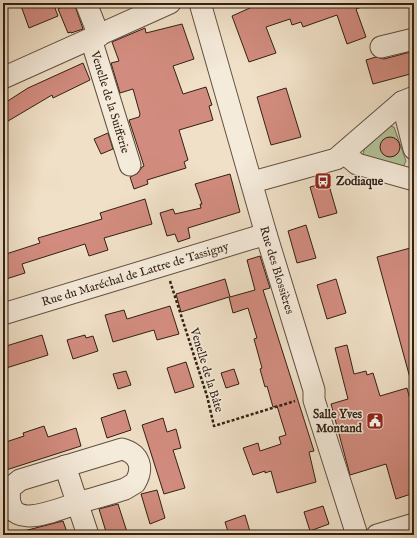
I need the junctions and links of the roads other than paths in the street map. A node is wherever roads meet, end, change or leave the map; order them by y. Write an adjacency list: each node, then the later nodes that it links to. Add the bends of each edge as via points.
1 (86, 3): 4 (street, Venelle de la Suifferie)
2 (170, 3): 4 (street)
3 (200, 3): 13 (street, Rue des Blossières)
4 (95, 38): 7 (street); 11 (street, Venelle de la Suifferie)
5 (414, 39): 6 (street)
6 (382, 48)
7 (3, 78)
8 (408, 100): 9 (street); 10 (street)
9 (414, 149)
10 (344, 153): 12 (street, via 358,164); 13 (street, via 331,161)
11 (130, 165)
12 (414, 180)
13 (253, 182): 14 (street, Rue des Blossières)
14 (266, 234): 15 (street, Rue du Maréchal de Lattre de Tassigny); 20 (street, Rue des Blossières, via 314,390 314,400)
15 (3, 314)
16 (65, 466): 17 (street); 17 (street, via 15,483 10,488 9,504 20,515 36,516); 17 (street, via 122,449 130,451 140,464 136,484)
17 (78, 503): 19 (street)
18 (414, 524): 21 (street)
19 (88, 535)
20 (357, 535)
21 (377, 535)

